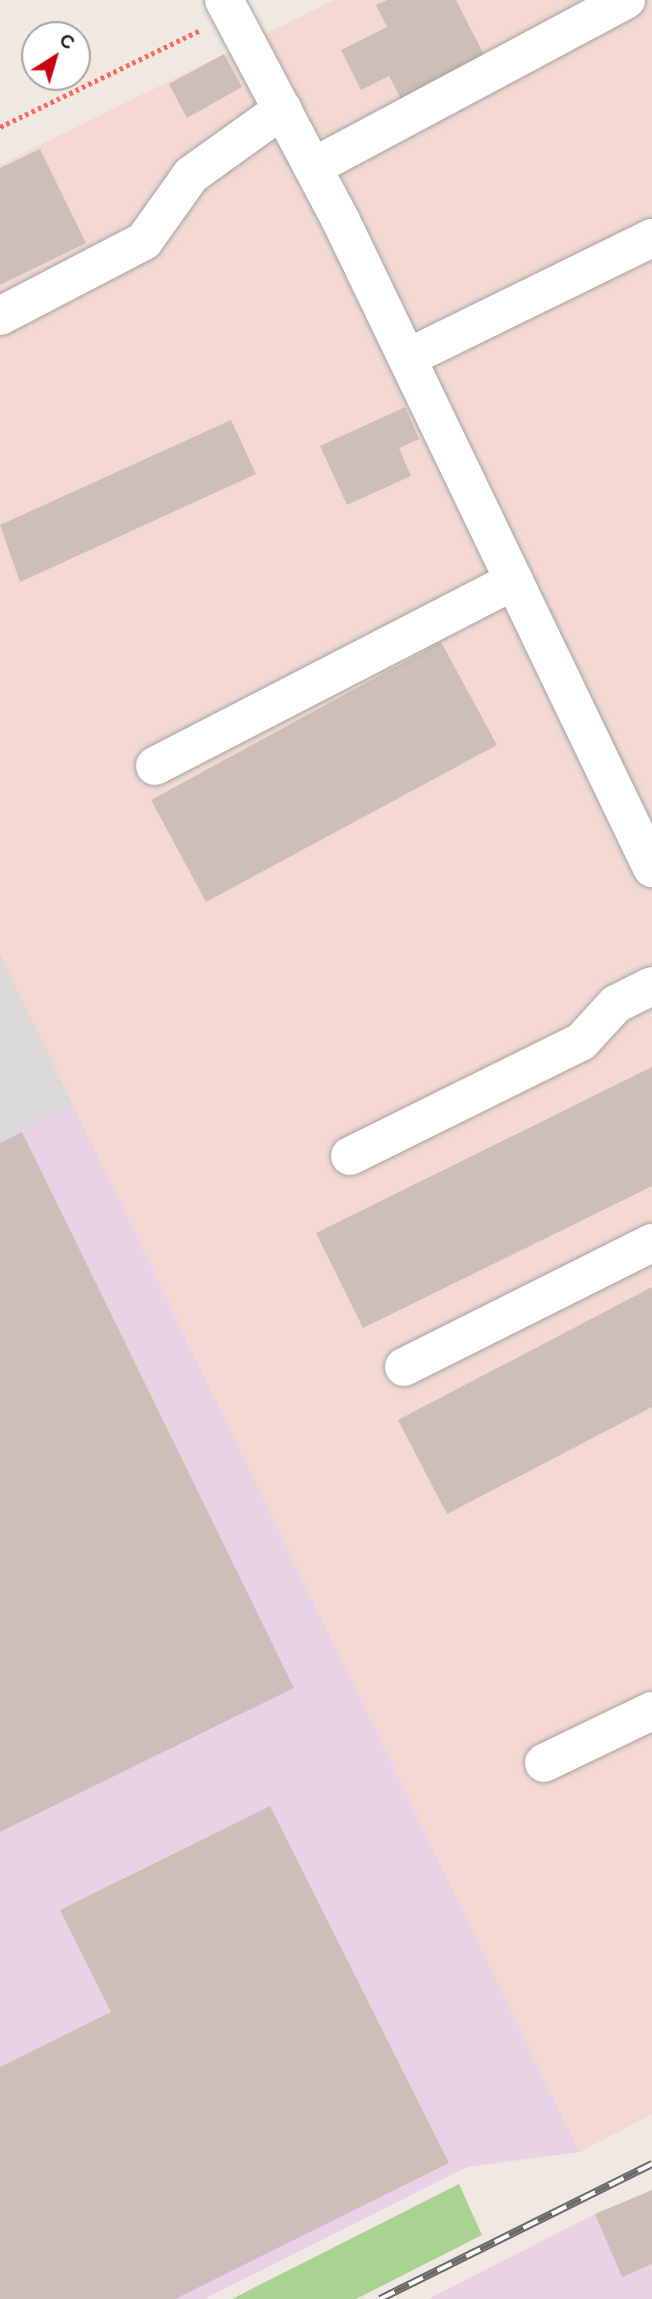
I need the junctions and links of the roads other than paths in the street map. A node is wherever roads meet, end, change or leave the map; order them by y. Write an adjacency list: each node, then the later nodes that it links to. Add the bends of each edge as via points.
1 (626, 0): 4 (lane)
2 (229, 8): 3 (lane)
3 (283, 109): 4 (lane); 6 (lane, via 191,175 144,241)
4 (313, 167): 7 (lane)
5 (652, 238): 7 (lane)
6 (0, 316)
7 (407, 358): 8 (lane)
8 (514, 581): 9 (lane); 10 (lane)
9 (155, 766)
10 (652, 868)
11 (652, 986): 12 (lane, via 616,1004 581,1042)
12 (350, 1156)
13 (652, 1243): 14 (lane)
14 (404, 1367)
15 (652, 1711): 16 (lane)
16 (544, 1763)

